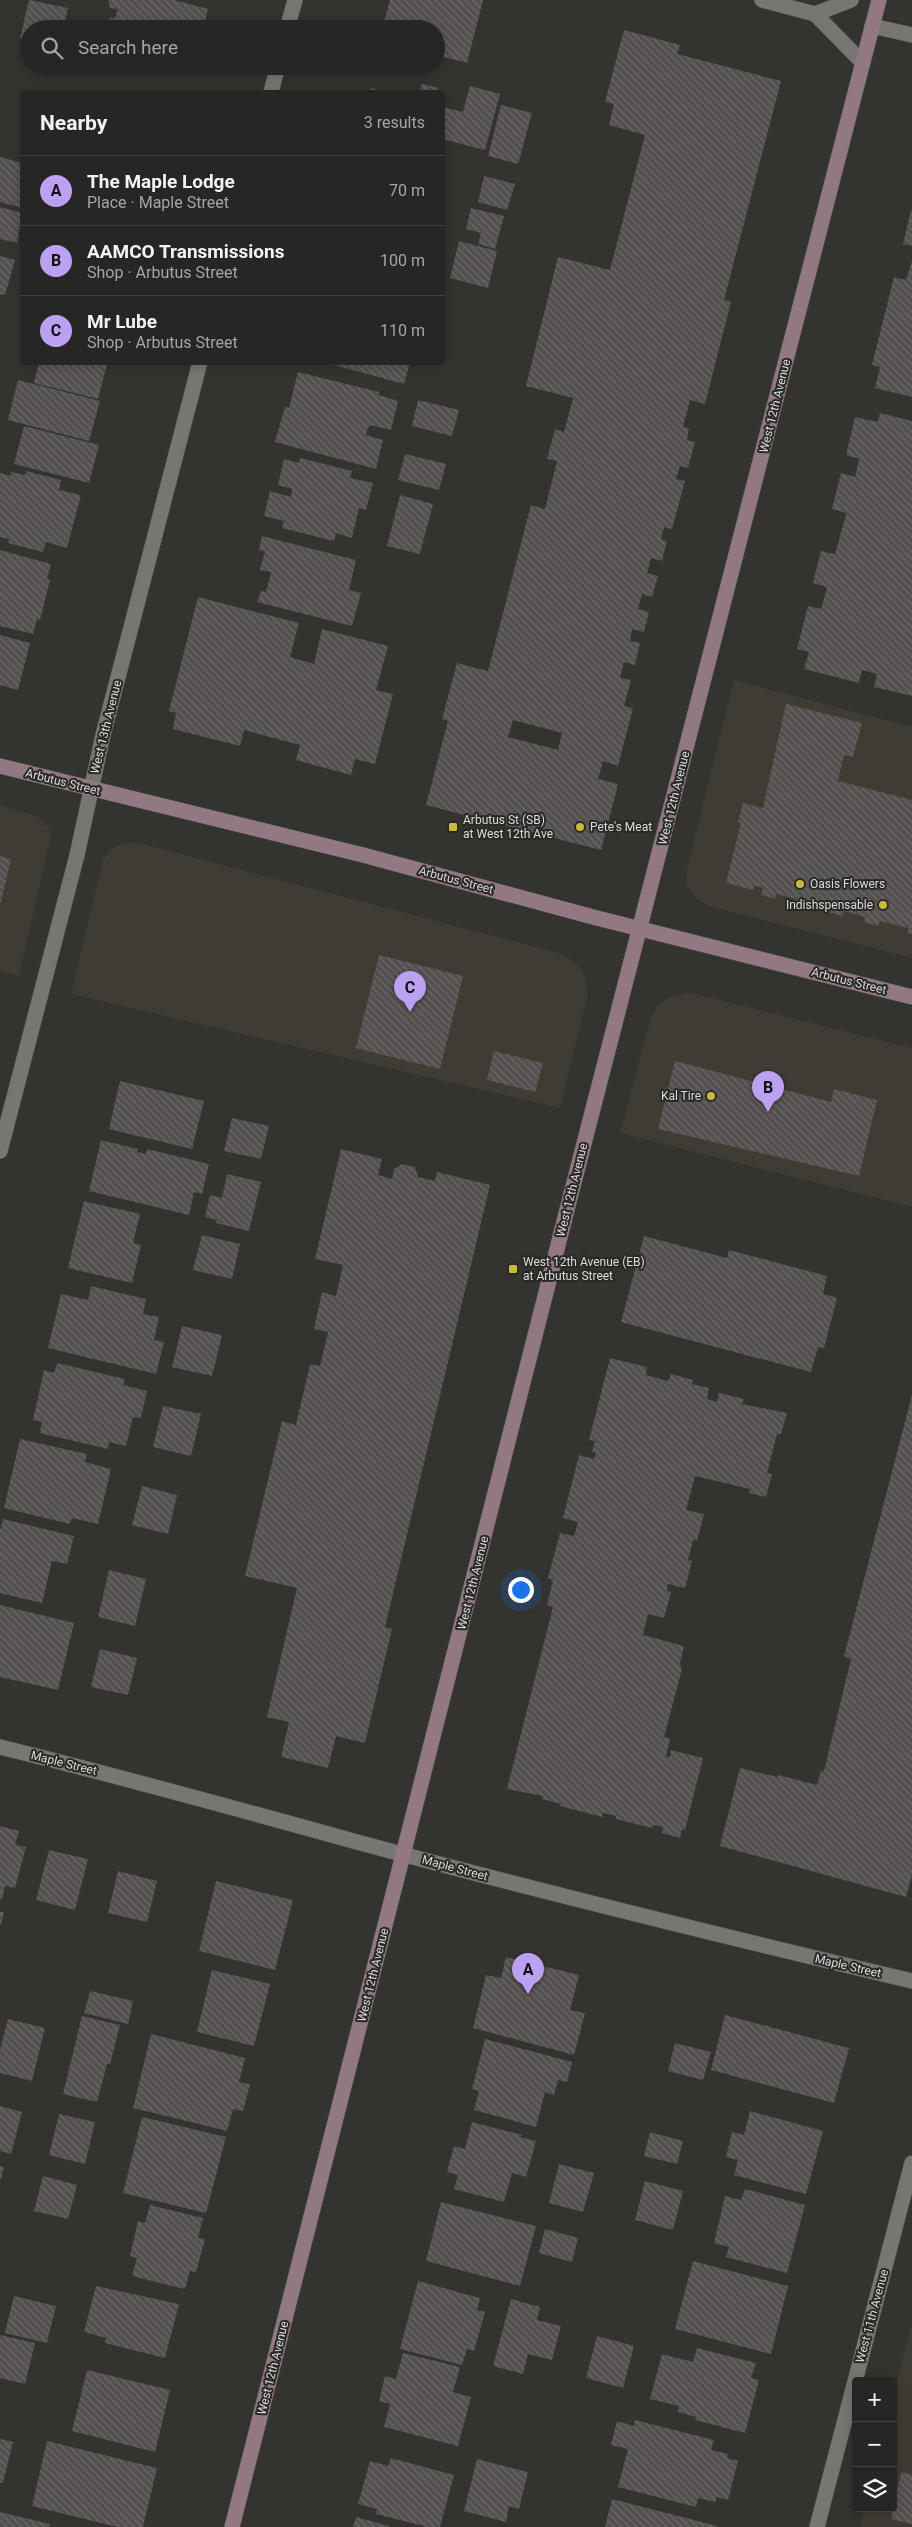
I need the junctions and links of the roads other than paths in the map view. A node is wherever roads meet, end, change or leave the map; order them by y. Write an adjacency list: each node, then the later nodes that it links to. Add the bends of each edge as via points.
1 (295, 0): 6 (street)
2 (762, 0): 5 (street)
3 (851, 0): 5 (street)
4 (879, 0): 7 (street, West 12th Avenue)
5 (815, 14): 9 (street)
6 (289, 20)
7 (872, 26): 8 (street); 9 (street, West 12th Avenue)
8 (912, 35)
9 (863, 63): 15 (street, West 12th Avenue)
10 (276, 75): 11 (street)
11 (272, 90)
12 (199, 365): 14 (street, West 13th Avenue)
13 (0, 766): 14 (street, Arbutus Street)
14 (91, 789): 15 (street, Arbutus Street, via 363,855); 17 (street, West 13th Avenue, via 64,909)
15 (640, 928): 16 (street, Arbutus Street); 19 (street, West 12th Avenue)
16 (912, 997)
17 (0, 1151)
18 (0, 1747): 19 (street, Maple Street)
19 (404, 1854): 20 (street, Maple Street); 22 (street, West 12th Avenue)
20 (912, 1981)
21 (912, 2163): 23 (street, West 11th Avenue)
22 (232, 2527)
23 (816, 2527)

